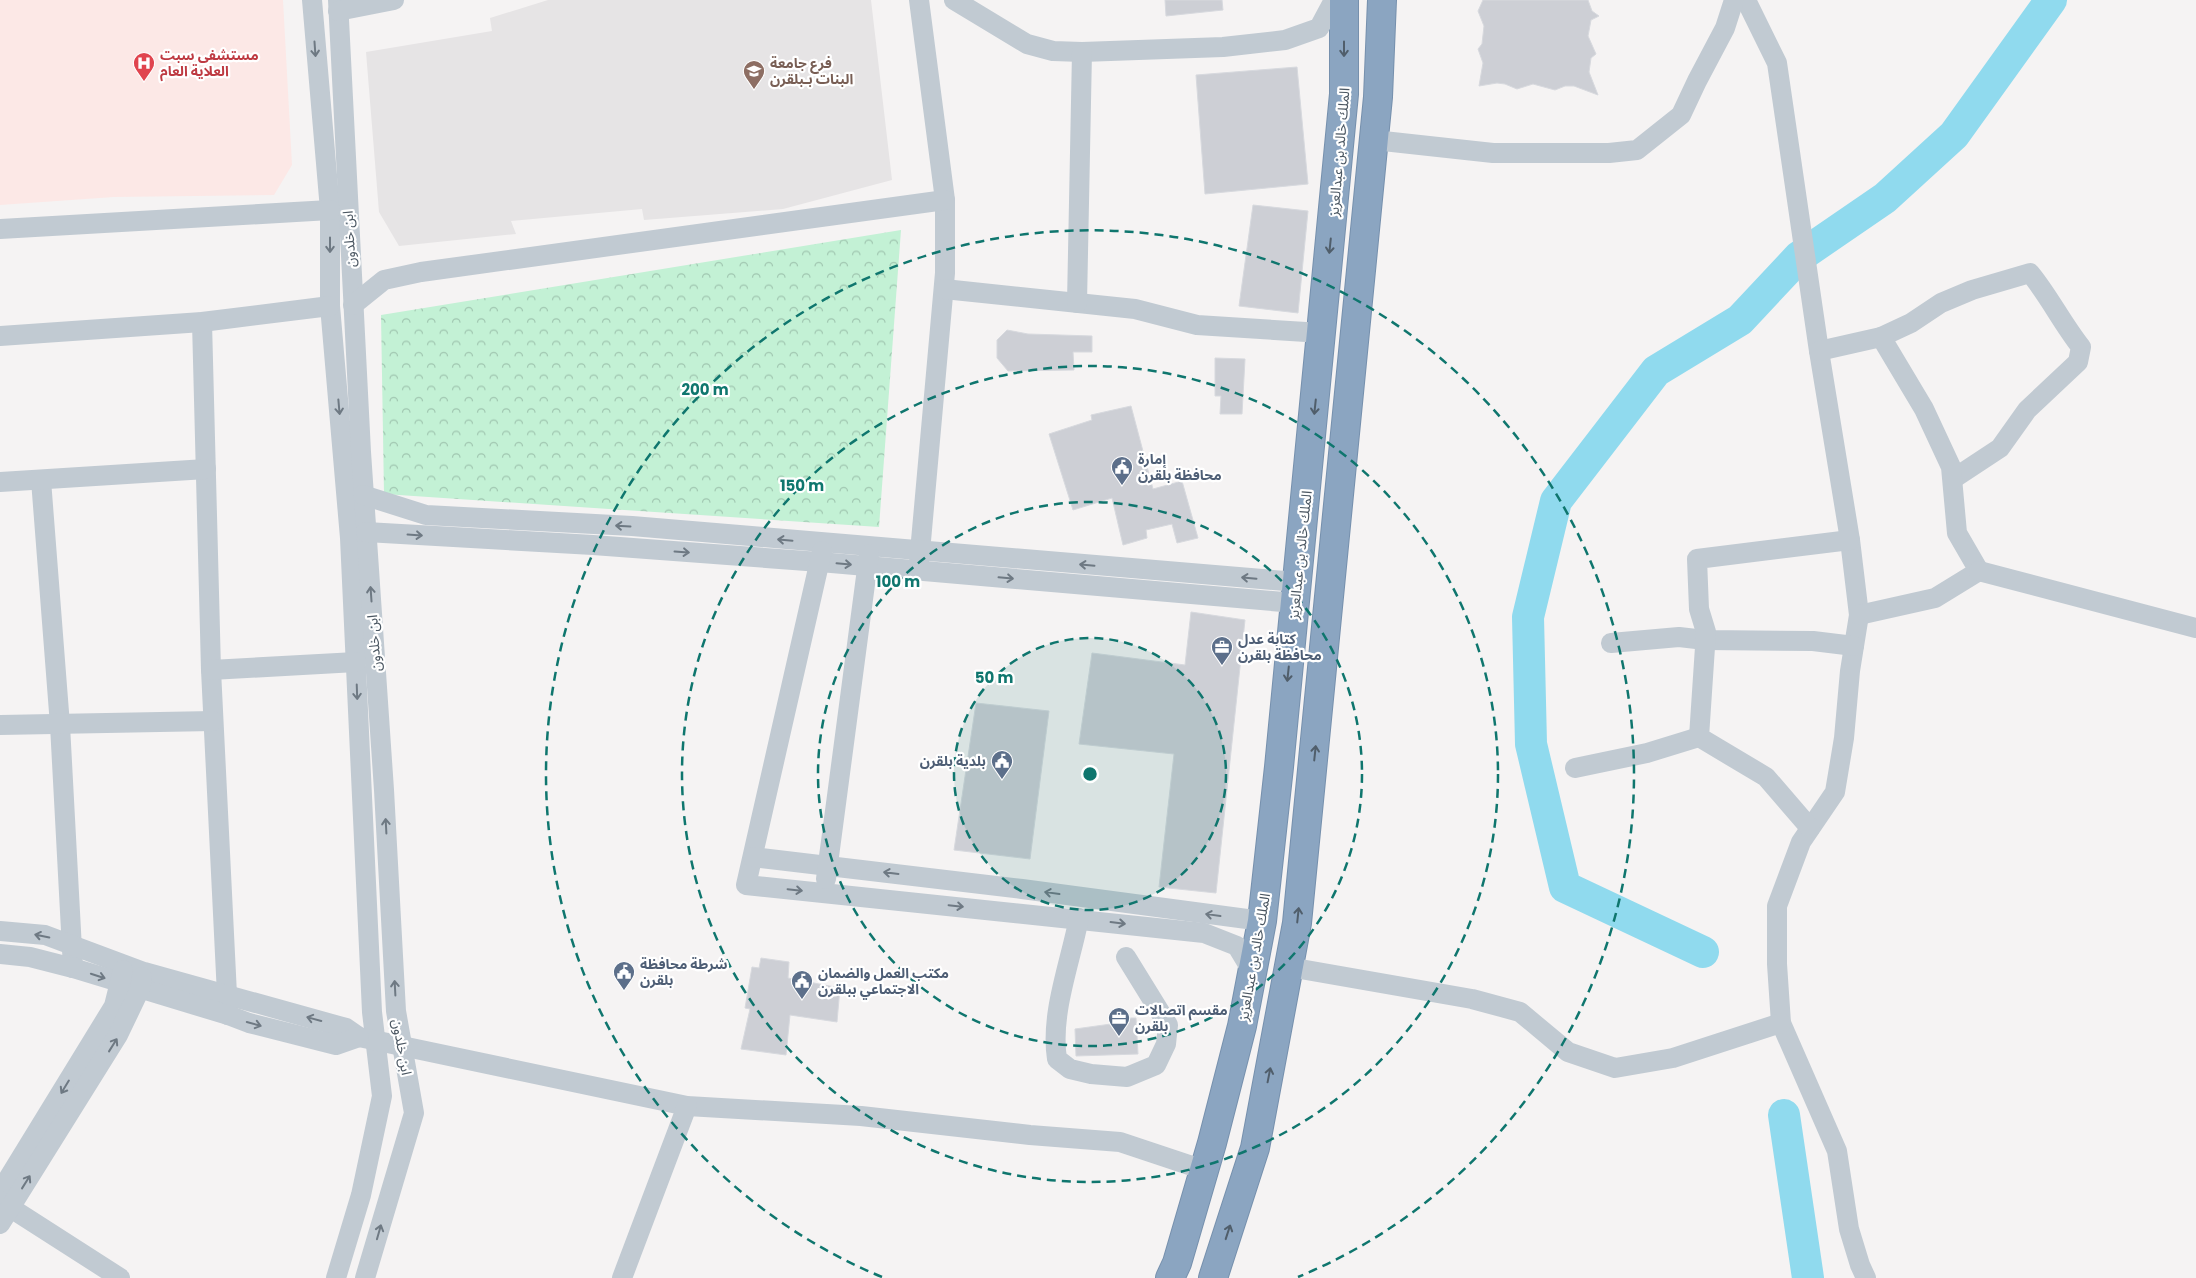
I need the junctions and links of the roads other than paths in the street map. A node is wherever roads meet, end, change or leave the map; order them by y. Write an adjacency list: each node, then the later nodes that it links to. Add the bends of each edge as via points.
1 (312, 0): 14 (street, ابن خلدون, one-way to 14)
2 (394, 0): 10 (street)
3 (919, 0): 13 (street)
4 (954, 0): 11 (street, via 1027,44 1053,51)
5 (1334, 0): 11 (street, via 1319,28 1285,40 1222,47)
6 (1344, 0): 21 (highway, الملك خالد بن عبدالعزيز, one-way to 21, via 1344,94)
7 (1382, 0): 12 (highway)
8 (1734, 0): 12 (street, via 1725,28 1681,115 1636,150 1493,153)
9 (1746, 0): 24 (street, via 1777,63)
10 (338, 5): 18 (street, ابن خلدون)
11 (1082, 52): 17 (street)
12 (1374, 140): 60 (highway, one-way to 12, via 1311,796)
13 (945, 200): 16 (street); 18 (street, via 421,272 384,280)
14 (330, 210): 15 (street); 19 (street, ابن خلدون, one-way to 19)
15 (0, 229)
16 (944, 289): 17 (street); 32 (street)
17 (1077, 303): 21 (street, via 1136,309 1197,325)
18 (353, 305): 29 (street, ابن خلدون)
19 (330, 306): 20 (street); 43 (street, ابن خلدون, one-way to 43, via 350,538)
20 (202, 322): 22 (street); 25 (street)
21 (1322, 333): 37 (highway, الملك خالد بن عبدالعزيز, one-way to 37)
22 (0, 336)
23 (1881, 336): 24 (street); 26 (street, via 1924,409 1952,467); 26 (street, via 1972,290 2030,273 2081,347 2078,362 2027,410 2000,448)
24 (1819, 351): 31 (street)
25 (206, 469): 27 (street); 44 (street)
26 (1953, 479): 36 (street, via 1958,533)
27 (41, 480): 28 (street); 47 (street)
28 (0, 482)
29 (363, 495): 30 (street, ابن خلدون); 33 (street, one-way to 29, via 632,526 426,515)
30 (366, 532): 33 (street, one-way to 33, via 603,546); 68 (street, ابن خلدون, one-way to 30, via 396,1011)
31 (1850, 540): 38 (street); 40 (street, via 1696,559 1699,609 1706,632)
32 (919, 551): 34 (street); 35 (street); 37 (street, one-way to 32)
33 (822, 552): 34 (street); 51 (street)
34 (869, 556): 35 (street); 52 (street)
35 (919, 571): 37 (street, one-way to 37)
36 (1979, 571): 38 (street, via 1935,598); 39 (street)
37 (1296, 593): 55 (highway, الملك خالد بن عبدالعزيز, one-way to 55)
38 (1859, 615): 42 (street)
39 (2196, 628)
40 (1705, 640): 41 (street, via 1679,637); 42 (street, via 1813,641); 48 (street)
41 (1611, 642)
42 (1854, 646): 50 (street, via 1835,792)
43 (356, 662): 44 (street); 67 (street, ابن خلدون, one-way to 67, via 372,1012)
44 (211, 670): 45 (street)
45 (213, 722): 47 (street); 65 (street)
46 (0, 725): 47 (street)
47 (60, 725): 57 (street)
48 (1699, 737): 49 (street, via 1646,753); 50 (street, via 1766,778)
49 (1576, 768)
50 (1810, 828): 66 (street, via 1801,842 1777,906)
51 (753, 857): 52 (street); 53 (street, one-way to 53, via 746,885)
52 (828, 866): 53 (street); 55 (street, one-way to 52)
53 (824, 892): 54 (street, one-way to 54)
54 (1079, 918): 59 (street, via 1056,1016 1057,1059 1070,1069 1127,1077 1156,1065 1166,1044 1168,1025); 62 (street, one-way to 62, via 1204,933 1236,946)
55 (1262, 922): 62 (highway, الملك خالد بن عبدالعزيز)
56 (0, 931): 57 (street, one-way to 56, via 44,935)
57 (72, 946): 61 (street); 63 (street)
58 (0, 954): 61 (street, via 30,957)
59 (1126, 957)
60 (1289, 967): 66 (street, via 1472,999 1520,1012 1568,1052 1615,1068 1673,1058); 77 (highway, one-way to 60, via 1255,1148)
61 (73, 968): 63 (street, one-way to 63)
62 (1252, 972): 70 (highway, الملك خالد بن عبدالعزيز, via 1242,1026)
63 (122, 974): 64 (street); 71 (street, one-way to 71, via 114,1006)
64 (142, 980): 65 (street); 71 (street, one-way to 64, via 118,1035)
65 (228, 1005): 67 (street, via 346,1028)
66 (1781, 1023): 78 (street, via 1837,1151 1849,1229)
67 (367, 1039): 68 (street); 73 (street, ابن خلدون, via 382,1096 361,1195)
68 (402, 1046): 69 (street); 74 (street, ابن خلدون, one-way to 68, via 414,1113)
69 (687, 1106): 70 (street, via 861,1116 1120,1142); 75 (street)
70 (1204, 1170): 76 (highway, الملك خالد بن عبدالعزيز)
71 (3, 1206): 72 (street)
72 (120, 1278)
73 (336, 1278)
74 (365, 1278)
75 (622, 1278)
76 (1170, 1278)
77 (1213, 1278)
78 (1866, 1278)

